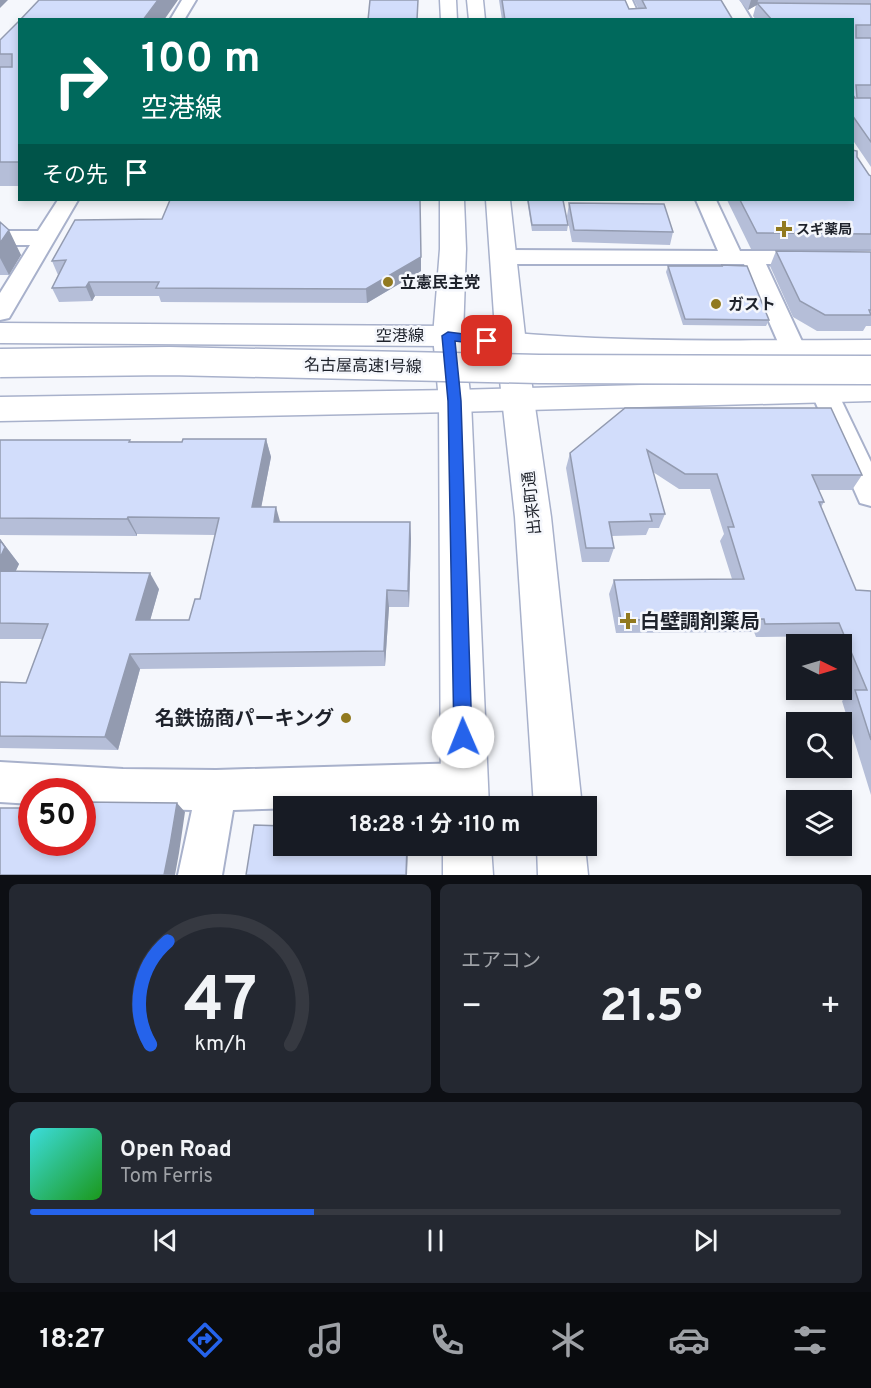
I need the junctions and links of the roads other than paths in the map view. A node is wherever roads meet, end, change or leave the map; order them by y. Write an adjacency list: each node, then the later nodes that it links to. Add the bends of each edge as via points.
1 (189, 0): 5 (street)
2 (448, 0): 6 (main road)
3 (475, 0): 7 (main road)
4 (625, 0): 8 (street)
5 (178, 18)
6 (449, 18)
7 (477, 18)
8 (633, 18)
9 (67, 201): 14 (street)
10 (452, 201): 20 (main road)
11 (498, 201): 15 (main road, 出来町通)
12 (707, 201): 16 (street)
13 (0, 238): 14 (street)
14 (45, 238): 18 (street)
15 (502, 257): 16 (street); 21 (main road, 出来町通)
16 (742, 258): 17 (street); 22 (street)
17 (871, 258)
18 (0, 312)
19 (0, 333): 20 (main road, 空港線)
20 (448, 336): 21 (main road, 空港線); 33 (main road)
21 (511, 344): 22 (main road, 空港線, via 588,350); 32 (main road, 出来町通)
22 (794, 350): 23 (main road, 空港線)
23 (871, 350)
24 (0, 352): 25 (main road, via 150,355)
25 (169, 361): 26 (main road, 名古屋高速1号線, bridge); 27 (main road, 名古屋高速1号線, bridge, via 551,369)
26 (0, 363)
27 (871, 370)
28 (0, 381): 29 (main road, 名古屋高速1号線)
29 (871, 381)
30 (823, 390): 31 (main road); 32 (main road); 35 (street)
31 (871, 390)
32 (518, 399): 33 (main road); 39 (main road, 出来町通, via 535,540)
33 (455, 401): 34 (main road); 38 (main road)
34 (0, 409)
35 (871, 494)
36 (0, 782): 37 (street)
37 (216, 790): 38 (street); 42 (street)
38 (465, 795)
39 (557, 796)
40 (467, 856): 43 (main road)
41 (562, 856): 44 (main road)
42 (200, 875)
43 (468, 875)
44 (563, 875)

